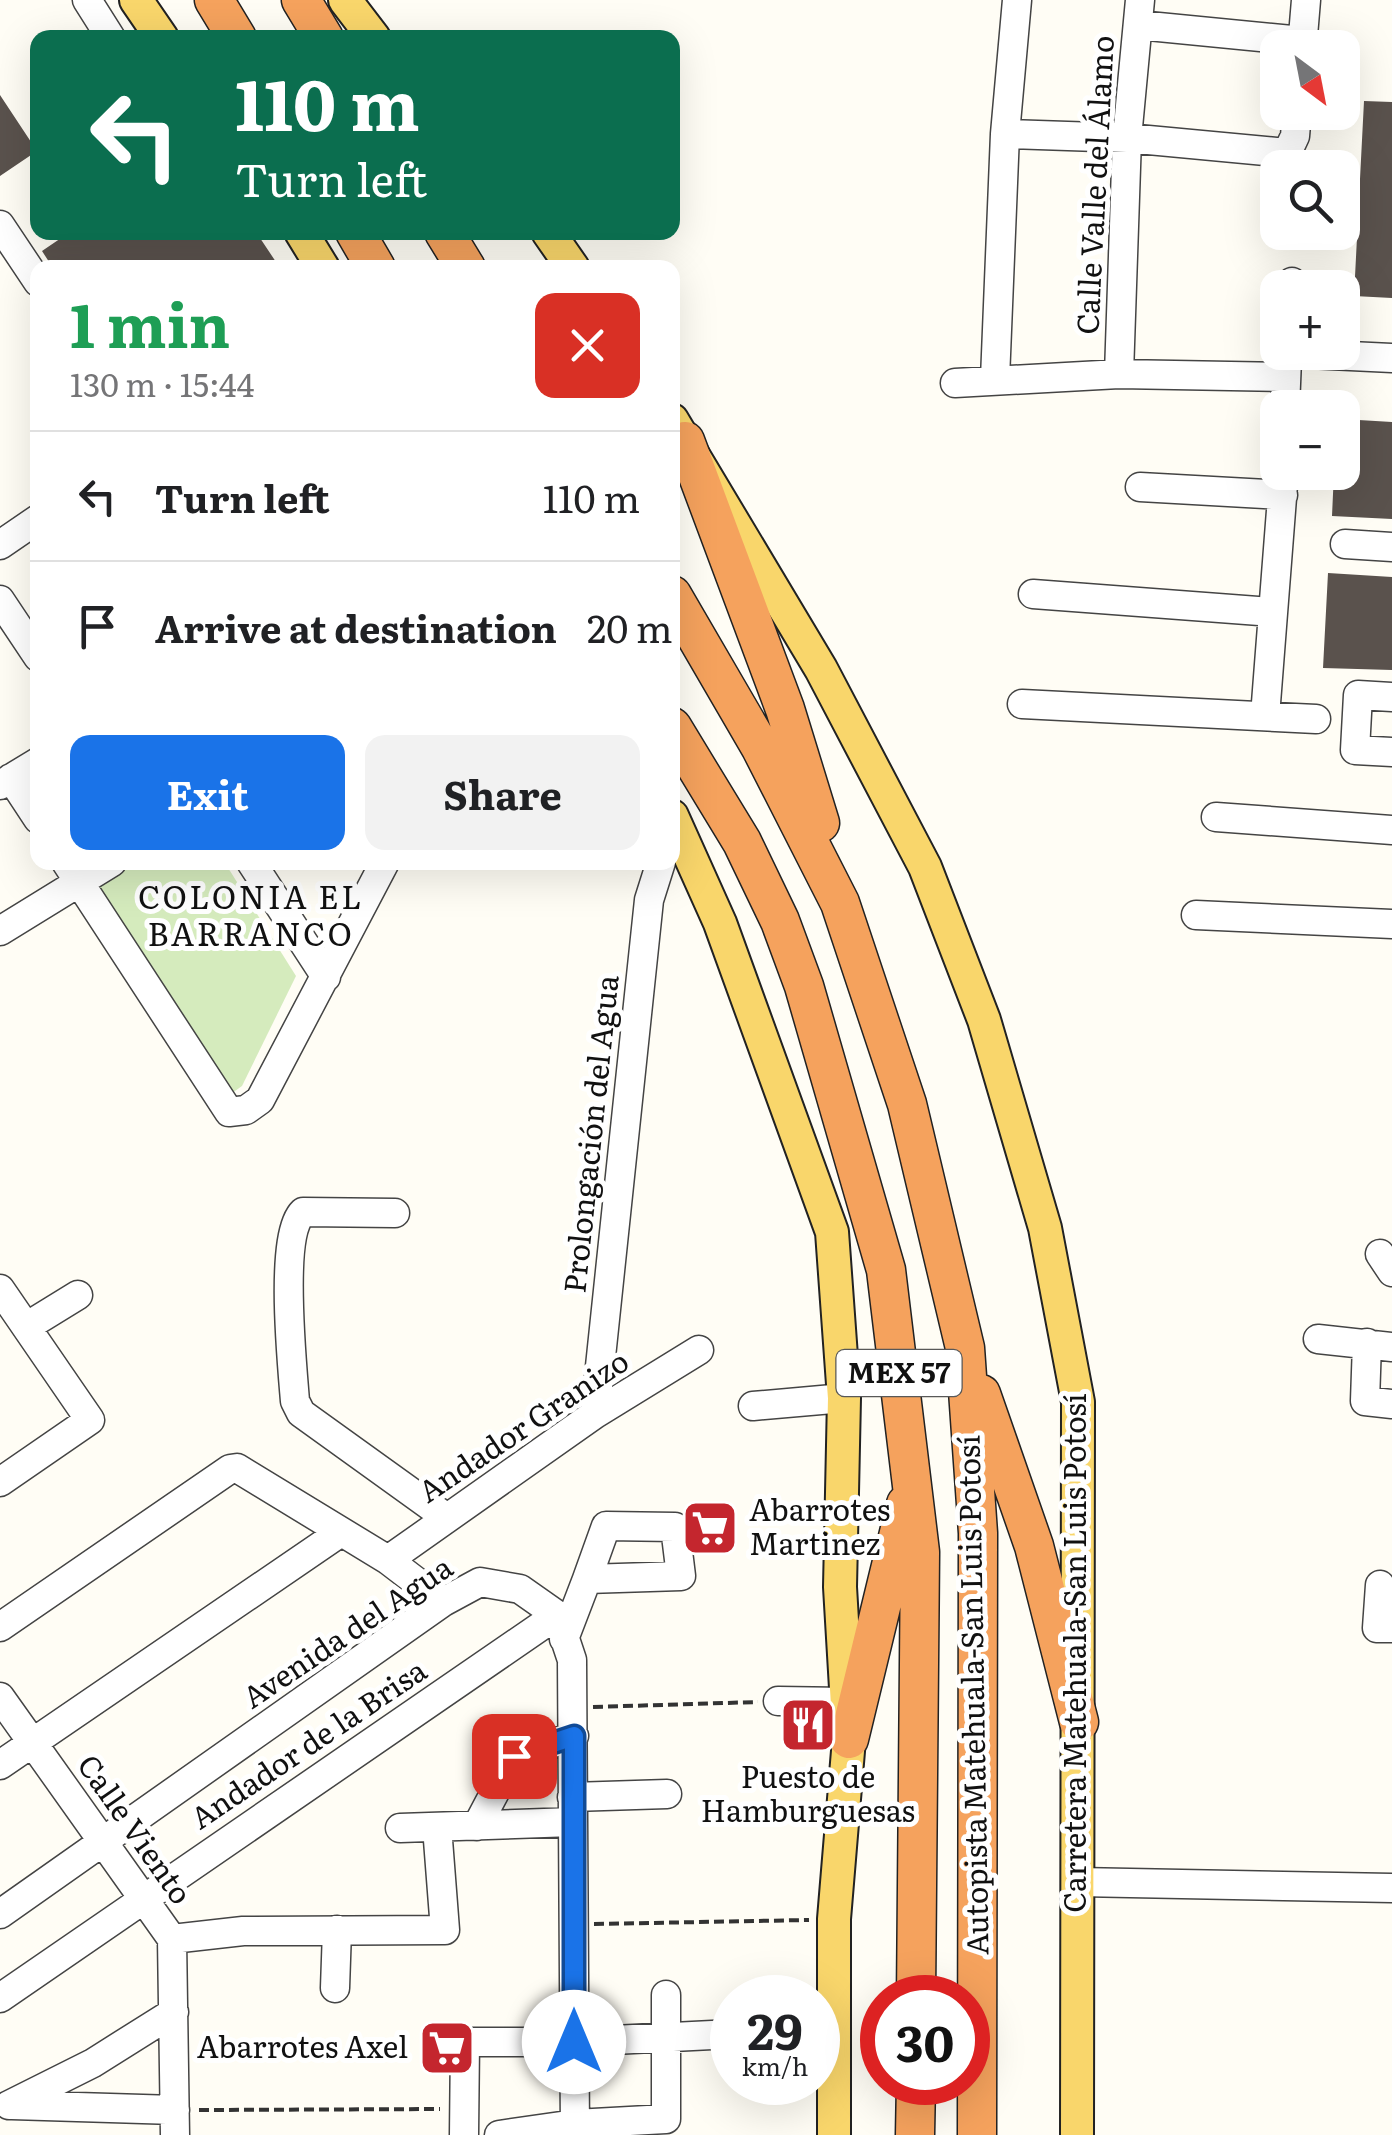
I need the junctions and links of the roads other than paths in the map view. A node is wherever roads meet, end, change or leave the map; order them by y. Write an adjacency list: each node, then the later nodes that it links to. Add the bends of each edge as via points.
1 (87, 0): 10 (street)
2 (136, 0): 11 (main road)
3 (160, 0): 12 (main road)
4 (214, 0): 13 (highway)
5 (301, 0): 14 (highway)
6 (345, 0): 15 (main road)
7 (1017, 0): 19 (street)
8 (1306, 0): 16 (street)
9 (1139, 13): 17 (street); 20 (street, Calle Valle del Álamo)
10 (106, 30)
11 (157, 30)
12 (177, 30)
13 (232, 30)
14 (319, 30)
15 (368, 30)
16 (1303, 30)
17 (1260, 36)
18 (1296, 130): 20 (street, via 1288,151)
19 (1005, 134): 20 (street); 27 (street)
20 (1127, 138): 26 (street, Calle Valle del Álamo)
21 (0, 225): 22 (street)
22 (30, 270)
23 (1392, 358): 24 (street)
24 (1360, 359)
25 (1260, 363): 26 (street)
26 (1119, 374): 27 (street)
27 (995, 379): 28 (street)
28 (955, 383)
29 (680, 433): 93 (main road, Carretera Matehuala-San Luis Potosí, via 821,668 925,867 984,1020 1045,1228 1078,1402)
30 (680, 434): 61 (highway, via 785,709)
31 (1260, 484): 32 (street)
32 (1140, 486)
33 (1283, 490): 41 (street)
34 (30, 525): 36 (street)
35 (1345, 544): 37 (street)
36 (0, 545)
37 (1392, 547)
38 (1032, 594): 41 (street)
39 (0, 600): 42 (street)
40 (680, 610): 61 (highway, Autopista Matehuala-San Luis Potosí / MEX 57)
41 (1274, 612): 45 (street)
42 (30, 645)
43 (1392, 696): 48 (street, via 1358,694 1355,750)
44 (1022, 704): 45 (street)
45 (1265, 716): 46 (street)
46 (1316, 719)
47 (680, 740): 52 (highway, MEX 57)
48 (1392, 752)
49 (680, 756): 52 (highway)
50 (30, 767): 51 (street)
51 (6, 782): 53 (street)
52 (706, 783): 79 (highway, MEX 57, via 780,921 829,1070 886,1270)
53 (30, 810)
54 (1216, 817): 55 (street)
55 (1392, 830)
56 (680, 837): 74 (main road, via 720,923 832,1232)
57 (256, 870): 65 (street)
58 (381, 870): 65 (street)
59 (659, 870): 77 (street, Prolongación del Agua, via 649,900)
60 (72, 872): 64 (street); 65 (street, via 229,1112 260,1100)
61 (840, 902): 72 (highway, Autopista Matehuala-San Luis Potosí / MEX 57, via 907,1104)
62 (1196, 915): 63 (street)
63 (1392, 924)
64 (0, 931)
65 (326, 977)
66 (396, 1213): 80 (street, via 303,1212 295,1222 288,1302 294,1401 301,1413)
67 (0, 1289): 69 (street)
68 (78, 1295): 69 (street)
69 (26, 1327): 78 (street, via 90,1420)
70 (1318, 1339): 71 (street)
71 (1380, 1345): 75 (street, via 1364,1401)
72 (966, 1348): 93 (highway, via 1034,1546); 127 (highway, Autopista Matehuala-San Luis Potosí / MEX 57, via 978,1534)
73 (698, 1350): 77 (street, Andador Granizo)
74 (844, 1398): 76 (street); 91 (main road, via 840,1587)
75 (1392, 1404)
76 (754, 1406)
77 (596, 1414): 80 (street, Andador Granizo)
78 (0, 1482)
79 (912, 1482): 94 (highway); 110 (highway, MEX 57, via 920,1552)
80 (447, 1518): 82 (street, Andador Granizo)
81 (341, 1532): 82 (street); 86 (street, via 244,1469 230,1470); 95 (street)
82 (388, 1560): 85 (street)
83 (587, 1580): 83 (street, via 681,1576 675,1527 606,1526); 87 (street)
84 (1380, 1586): 88 (street, via 1377,1628)
85 (443, 1602): 87 (street, Avenida del Agua, via 480,1582 520,1589); 102 (street, Avenida del Agua)
86 (0, 1627)
87 (560, 1627): 92 (street, via 572,1660); 105 (street, Andador de la Brisa)
88 (1392, 1628)
89 (0, 1697): 95 (street, Calle Viento)
90 (778, 1701): 91 (street)
91 (847, 1702): 94 (main road)
92 (573, 1722): 98 (street); 99 (street, via 514,1756)
93 (1079, 1722): 103 (main road, Carretera Matehuala-San Luis Potosí)
94 (850, 1739): 109 (main road)
95 (32, 1743): 96 (street); 102 (street, Calle Viento)
96 (0, 1765)
97 (667, 1794): 98 (street)
98 (573, 1809): 99 (street); 117 (street)
99 (478, 1826): 100 (street)
100 (437, 1827): 101 (street); 107 (street, via 445,1930)
101 (400, 1828)
102 (102, 1843): 105 (street, Calle Viento); 106 (street, Avenida del Agua)
103 (1078, 1882): 104 (street); 128 (main road, Carretera Matehuala-San Luis Potosí)
104 (1392, 1888)
105 (141, 1899): 108 (street, Calle Viento); 113 (street, Andador de la Brisa)
106 (0, 1914)
107 (337, 1930): 108 (street, via 243,1930); 111 (street)
108 (172, 1939): 114 (street, Calle Viento)
109 (830, 1975)
110 (916, 1975)
111 (335, 1988)
112 (666, 1995): 116 (street)
113 (0, 1998)
114 (174, 2012): 120 (street, via 93,2063); 121 (street, Calle Viento)
115 (710, 2035): 116 (street)
116 (664, 2038): 117 (street); 123 (street, via 666,2119)
117 (574, 2042): 122 (street, via 465,2042); 123 (street)
118 (832, 2105): 125 (main road)
119 (916, 2105): 126 (highway)
120 (5, 2106): 121 (street)
121 (175, 2122)
122 (464, 2122)
123 (575, 2129): 124 (street)
124 (499, 2135)
125 (834, 2135)
126 (915, 2135)
127 (977, 2135)
128 (1077, 2135)

